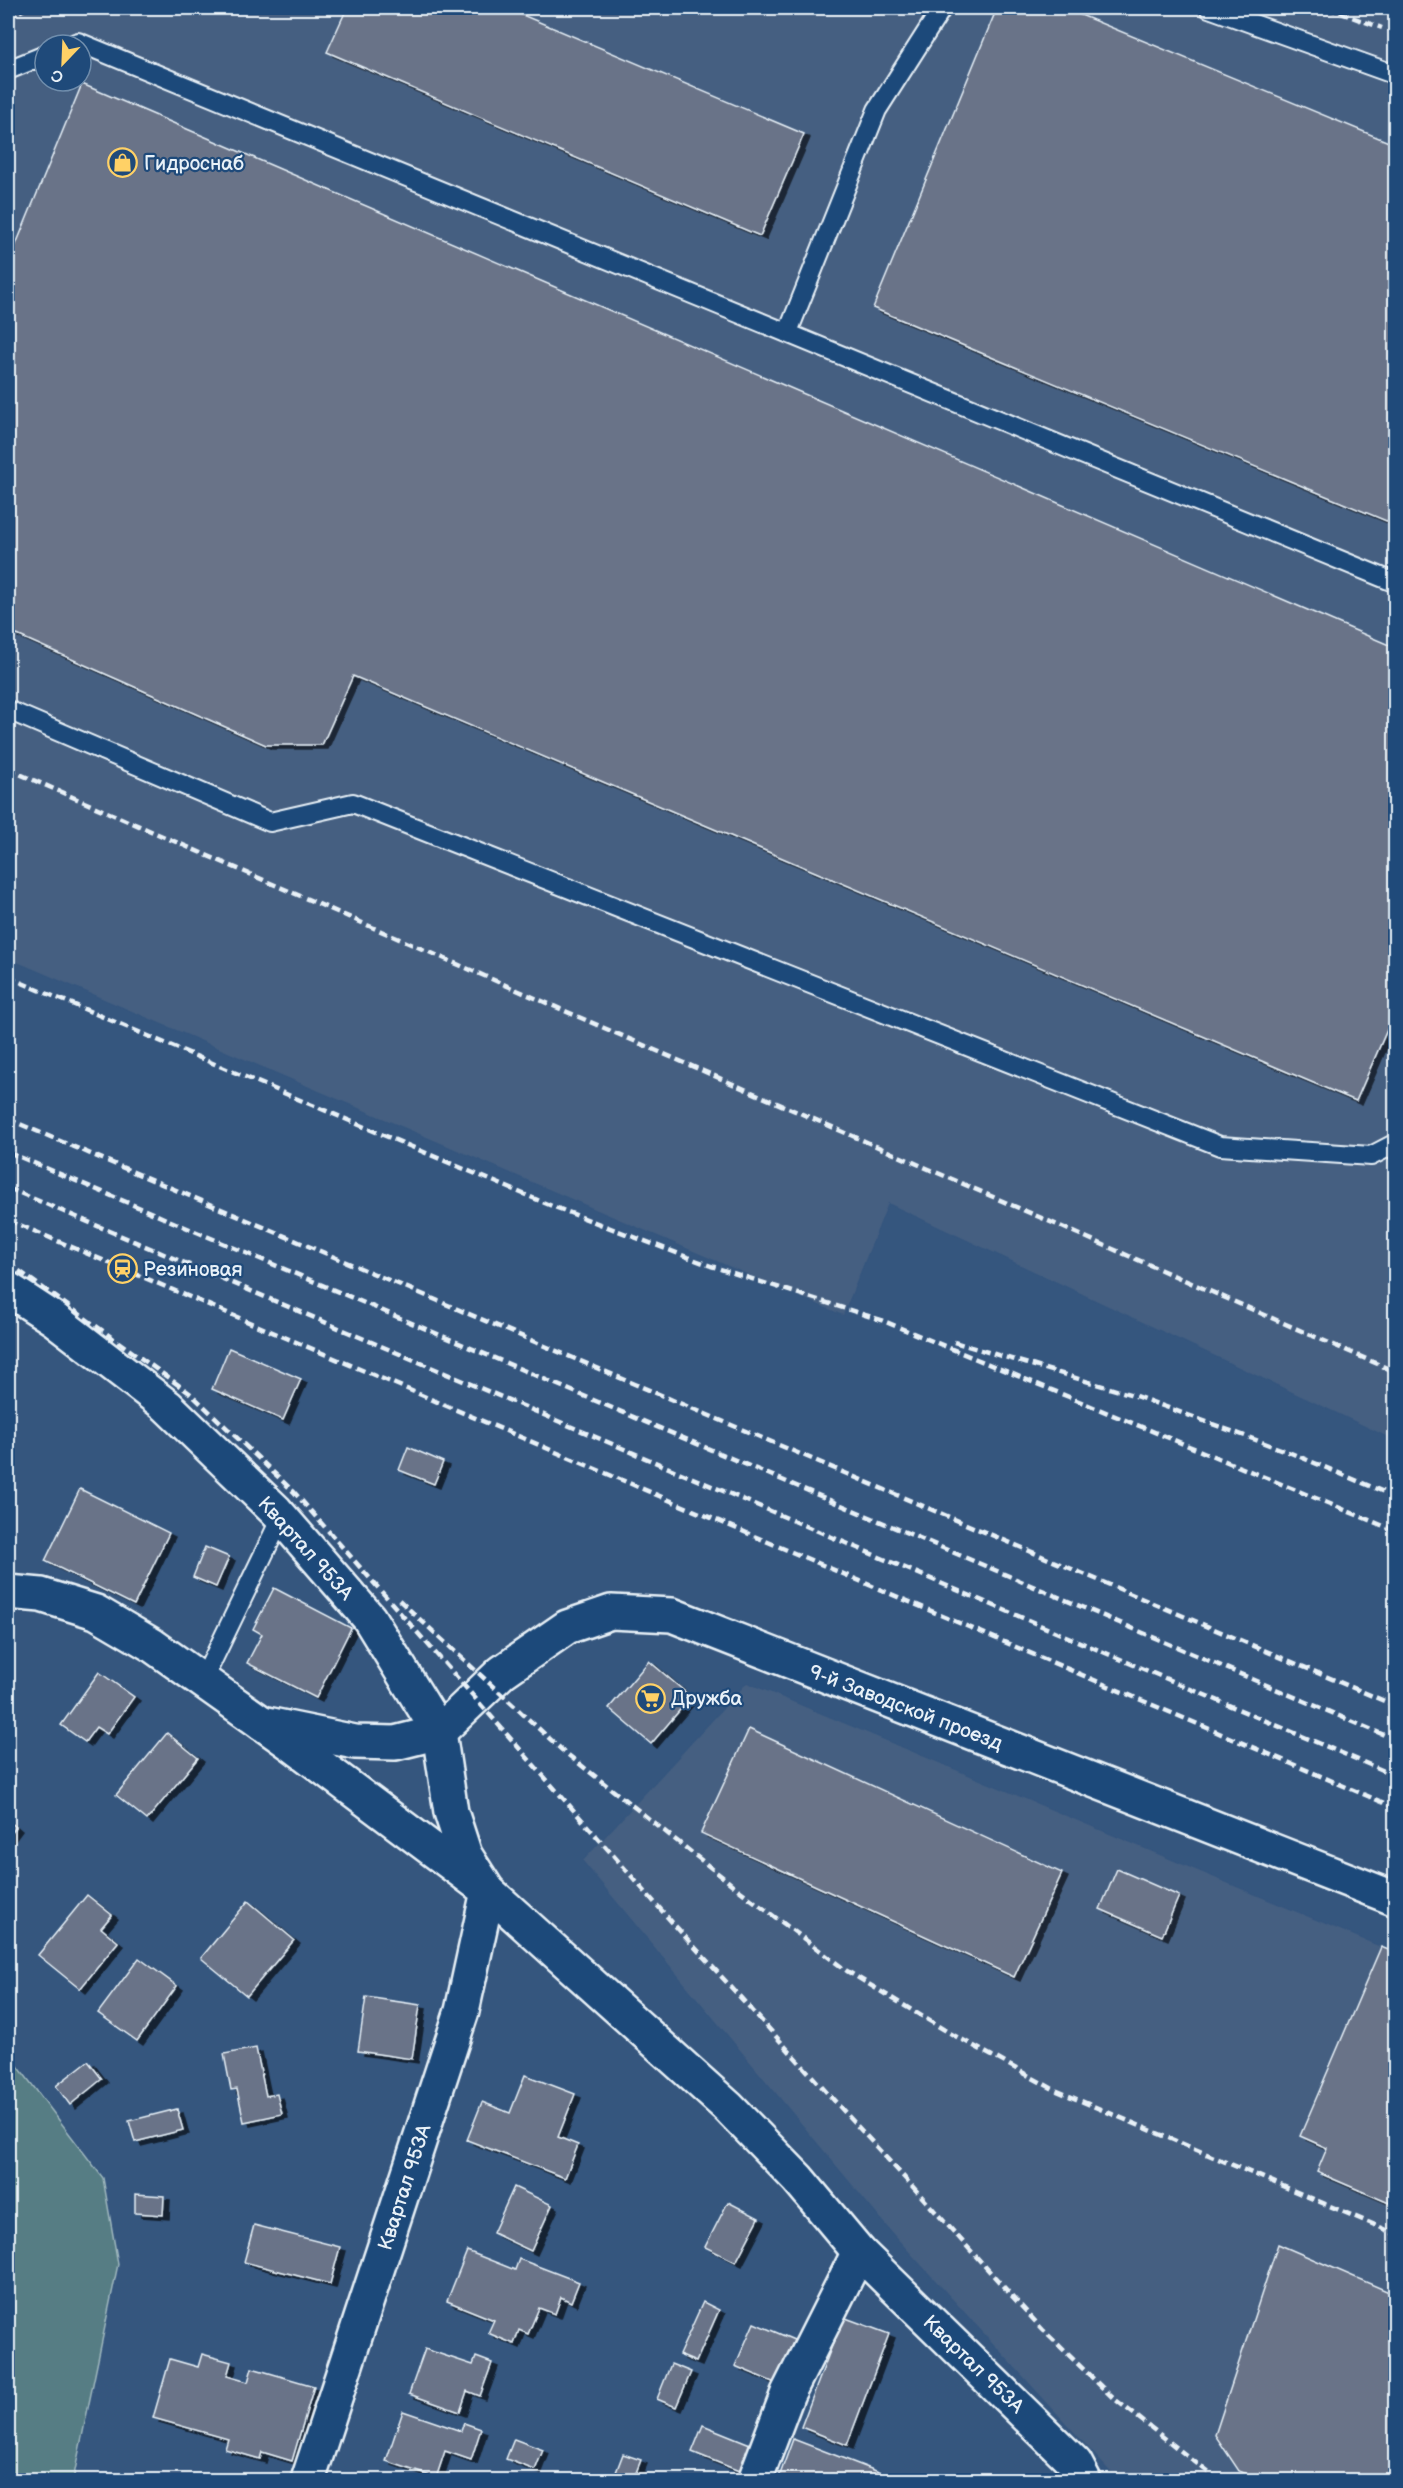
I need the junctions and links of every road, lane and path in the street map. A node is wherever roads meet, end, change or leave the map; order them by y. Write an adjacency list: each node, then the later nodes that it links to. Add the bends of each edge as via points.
1 (942, 8): 7 (lane, via 877,110)
2 (1209, 8): 6 (lane)
3 (93, 48): 7 (lane)
4 (33, 60): 5 (lane)
5 (8, 70)
6 (1395, 75)
7 (788, 332): 8 (lane)
8 (1395, 583)
9 (8, 710): 10 (lane, via 270,822 353,803 1220,1146 1371,1156)
10 (1395, 1143)
11 (8, 1289): 12 (street, Квартал 953А, via 54,1319 167,1406)
12 (281, 1518): 14 (lane); 16 (street, Квартал 953А, via 369,1618)
13 (8, 1592): 14 (street, Квартал 953А, via 41,1595 96,1612)
14 (203, 1680): 15 (street, Квартал 953А)
15 (262, 1723): 16 (street, via 355,1742 395,1743); 17 (street, Квартал 953А)
16 (439, 1732): 17 (street, Квартал 953А, via 451,1812 465,1855); 18 (street, 9-й Заводской проезд, via 502,1672 567,1627 611,1612 672,1615)
17 (488, 1891): 19 (street, Квартал 953А, via 728,2107 798,2179); 20 (street, Квартал 953А, via 462,2011)
18 (1395, 1899)
19 (859, 2252): 21 (street, via 788,2393); 22 (street, Квартал 953А, via 1075,2463)
20 (308, 2481)
21 (755, 2481)
22 (1084, 2481)

